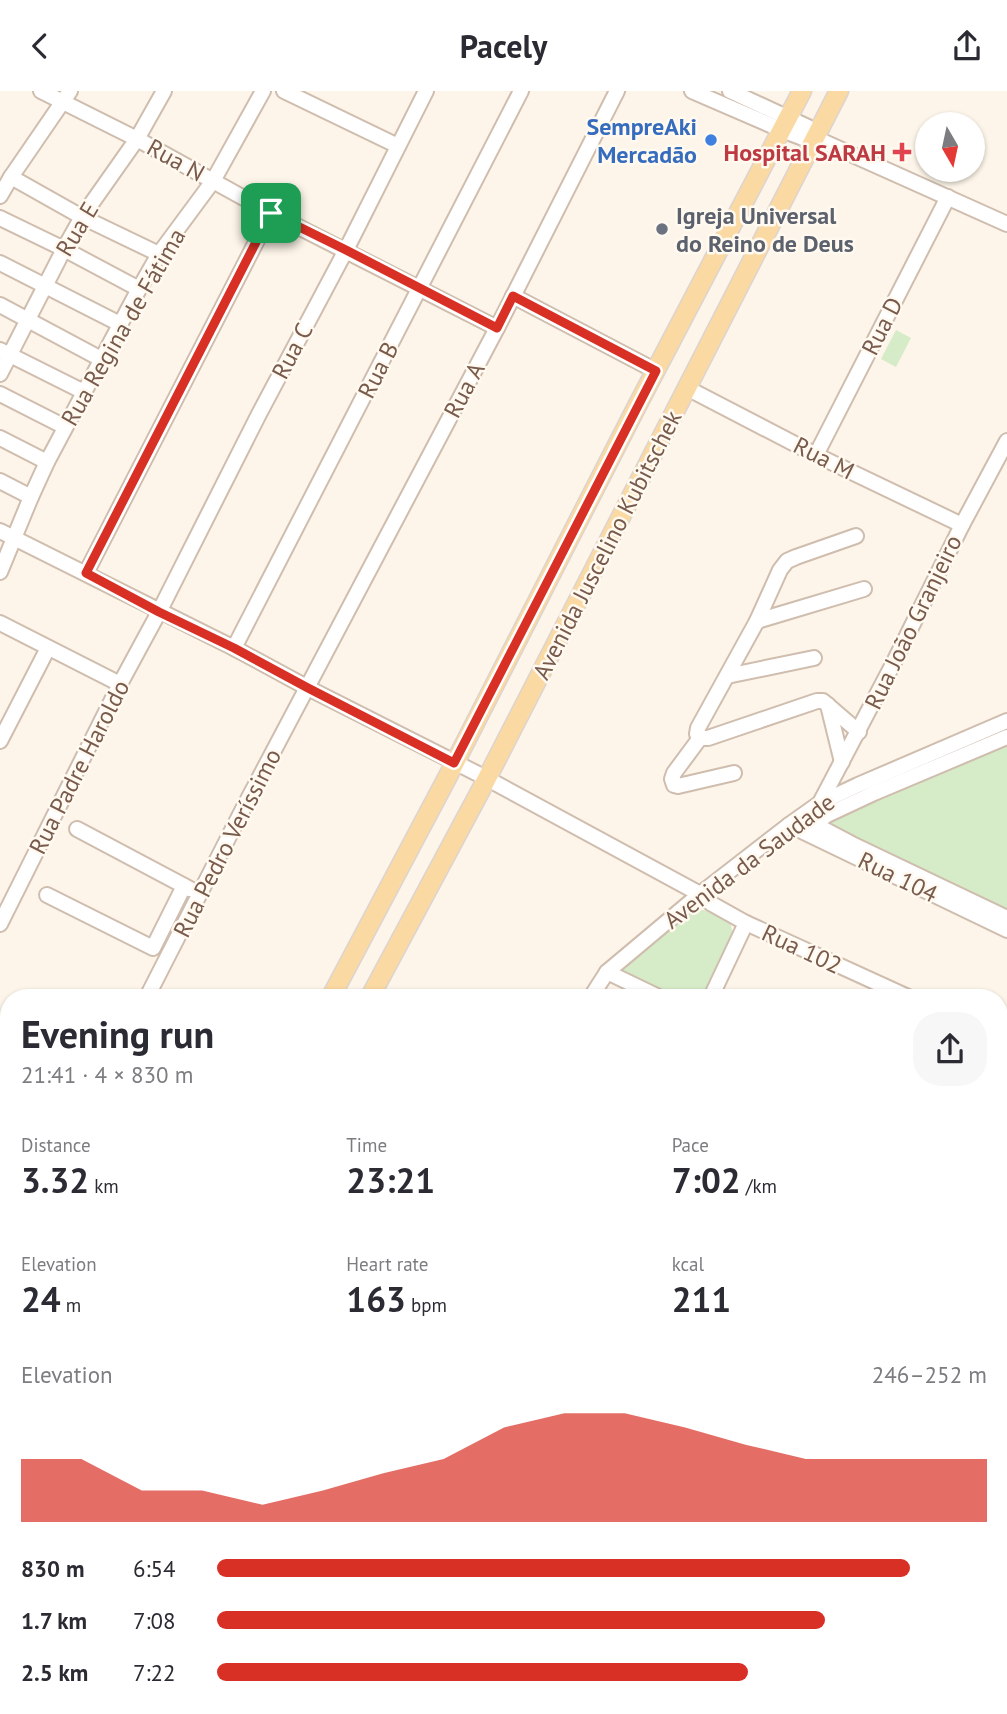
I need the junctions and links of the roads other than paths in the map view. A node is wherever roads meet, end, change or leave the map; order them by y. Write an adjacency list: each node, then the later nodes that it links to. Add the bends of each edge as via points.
1 (41, 91): 12 (street, Rua N)
2 (164, 91): 16 (street, Rua E)
3 (263, 91): 19 (street, Rua Regina de Fátima)
4 (284, 91): 17 (street)
5 (426, 91): 17 (street, Rua C)
6 (521, 91): 31 (street, Rua B)
7 (617, 91): 33 (street, Rua A)
8 (692, 91): 14 (street)
9 (730, 91): 13 (street)
10 (802, 91): 14 (main road, Avenida Juscelino Kubitschek)
11 (839, 91): 15 (main road, Avenida Juscelino Kubitschek)
12 (67, 96): 16 (street, Rua N); 18 (street)
13 (755, 96): 14 (street)
14 (785, 124): 15 (street, via 808,127); 40 (main road, Avenida Juscelino Kubitschek)
15 (815, 138): 21 (street); 42 (main road, Avenida Juscelino Kubitschek)
16 (137, 139): 19 (street, Rua N); 23 (street, Rua E)
17 (398, 146): 27 (street, Rua C)
18 (10, 177): 20 (street); 23 (street)
19 (213, 181): 22 (street, Rua N); 28 (street, Rua Regina de Fátima)
20 (0, 196)
21 (947, 197): 25 (street); 48 (street, Rua D)
22 (271, 213): 27 (street, Rua N); 57 (street)
23 (82, 217): 26 (street, Rua E); 28 (street)
24 (0, 218): 26 (street)
25 (1007, 224)
26 (64, 249): 30 (street, Rua E); 32 (street)
27 (346, 250): 31 (street, Rua N); 59 (street, Rua C)
28 (159, 254): 32 (street, Rua Regina de Fátima)
29 (0, 263): 30 (street)
30 (45, 285): 35 (street, Rua E); 36 (street)
31 (420, 288): 37 (street, Rua N); 63 (street, Rua B)
32 (139, 289): 36 (street, Rua Regina de Fátima)
33 (513, 296): 37 (street, Rua A); 40 (street)
34 (0, 305): 35 (street)
35 (28, 320): 38 (street, Rua E); 39 (street)
36 (120, 324): 39 (street, Rua Regina de Fátima)
37 (497, 328): 67 (street, Rua A)
38 (5, 352): 41 (street, Rua E); 43 (street)
39 (101, 359): 43 (street, Rua Regina de Fátima)
40 (656, 371): 75 (main road, Avenida Juscelino Kubitschek)
41 (0, 374)
42 (687, 389): 48 (street, Rua M); 77 (main road, Avenida Juscelino Kubitschek)
43 (83, 392): 45 (street, Rua Regina de Fátima)
44 (0, 394): 45 (street)
45 (65, 427): 49 (street, Rua Regina de Fátima)
46 (0, 438): 49 (street)
47 (1007, 441): 52 (street, Rua João Granjeiro)
48 (816, 455): 52 (street, Rua M)
49 (47, 462): 51 (street, Rua Regina de Fátima)
50 (0, 481): 51 (street)
51 (30, 497): 55 (street, Rua Regina de Fátima)
52 (962, 525): 70 (street, Rua João Granjeiro)
53 (0, 531): 55 (street, Rua 102)
54 (856, 536): 60 (street, via 787,561)
55 (15, 538): 56 (street, Rua Regina de Fátima); 57 (street, Rua 102)
56 (0, 572)
57 (86, 573): 59 (street, Rua 102)
58 (864, 589): 60 (street)
59 (159, 612): 63 (street, Rua 102); 66 (street, Rua Padre Haroldo)
60 (757, 621): 65 (street)
61 (0, 624): 62 (street)
62 (48, 648): 66 (street); 73 (street)
63 (234, 648): 67 (street, Rua 102)
64 (814, 659): 65 (street)
65 (727, 676): 72 (street, via 698,728)
66 (120, 684): 87 (street, Rua Padre Haroldo)
67 (308, 688): 75 (street, Rua 102); 82 (street, Rua Pedro Veríssimo)
68 (827, 704): 70 (street); 72 (street, via 817,701); 74 (street)
69 (1007, 721): 78 (street, Avenida da Saudade)
70 (859, 732): 74 (street, Rua João Granjeiro)
71 (1007, 737): 85 (street, via 874,793 814,824)
72 (700, 738): 76 (street, via 674,773 674,785)
73 (0, 741)
74 (842, 762): 78 (street, Rua João Granjeiro)
75 (454, 763): 77 (street, Rua 102); 91 (main road, Avenida Juscelino Kubitschek)
76 (734, 773)
77 (486, 778): 83 (street, Rua 102); 92 (main road, Avenida Juscelino Kubitschek)
78 (820, 803): 79 (street, Avenida da Saudade)
79 (789, 825): 83 (street, Avenida da Saudade); 88 (street, Rua 104)
80 (77, 829): 81 (street)
81 (184, 886): 82 (street); 84 (street, via 153,948)
82 (200, 894): 90 (street, Rua Pedro Veríssimo)
83 (700, 894): 86 (street, Rua 102); 89 (street, Avenida da Saudade)
84 (47, 895)
85 (1007, 918)
86 (746, 923): 95 (street); 96 (street, Rua 102)
87 (0, 924)
88 (1007, 930)
89 (607, 972): 93 (street, Avenida da Saudade); 94 (street)
90 (151, 989)
91 (335, 989)
92 (374, 989)
93 (596, 989)
94 (642, 989)
95 (715, 989)
96 (890, 989)

